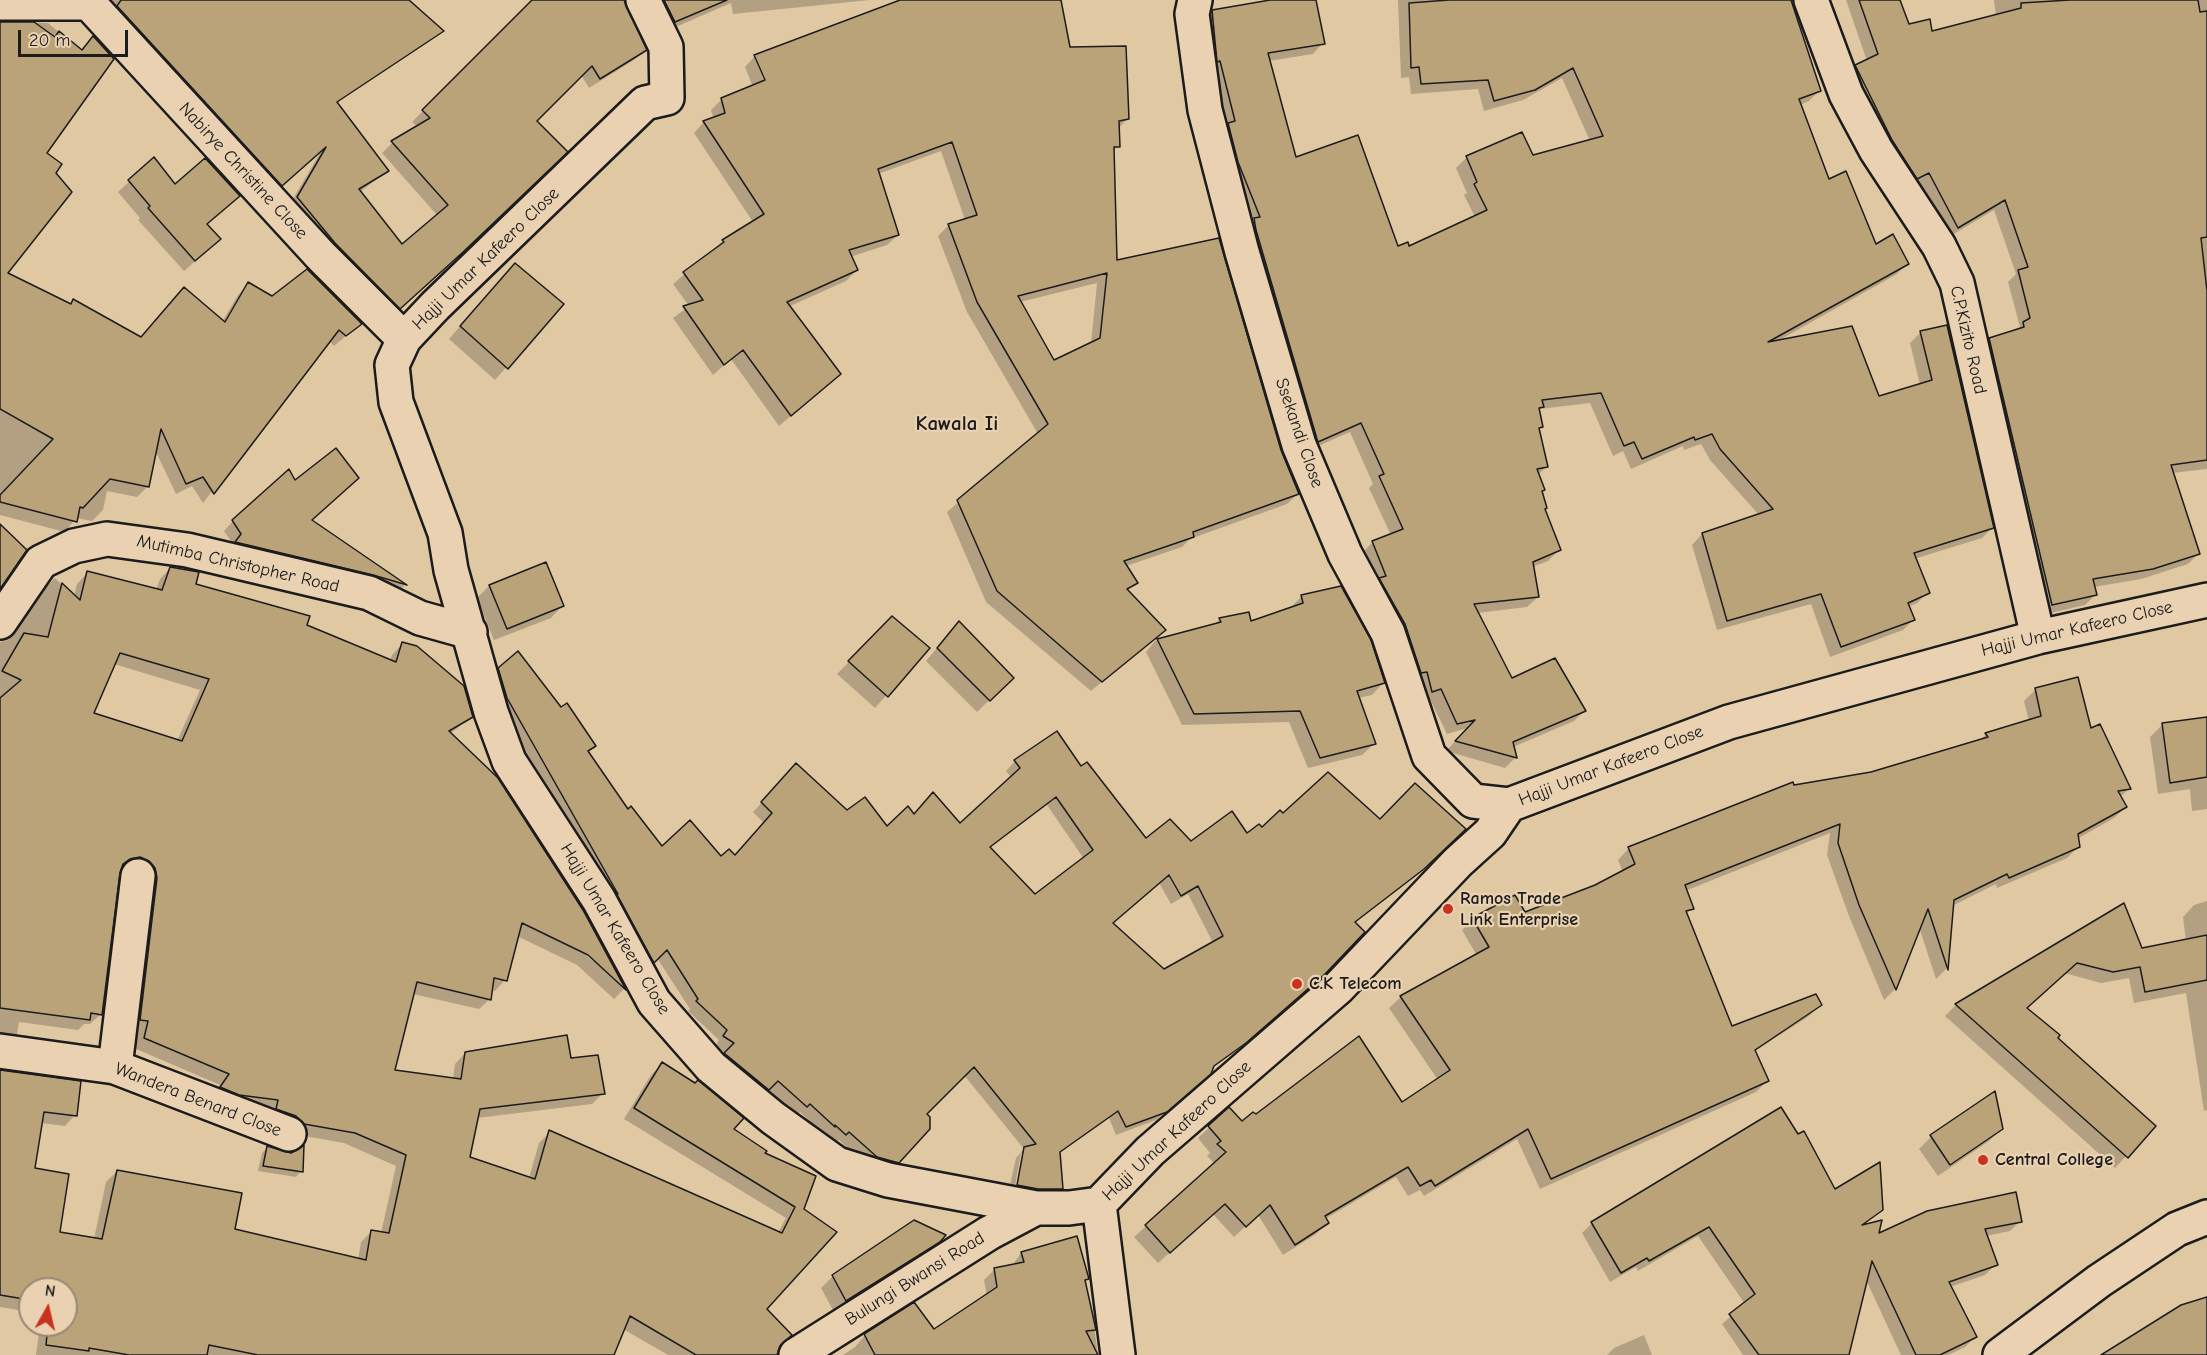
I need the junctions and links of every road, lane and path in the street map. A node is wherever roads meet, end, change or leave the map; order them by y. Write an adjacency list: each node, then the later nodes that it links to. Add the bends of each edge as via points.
1 (643, 0): 6 (street, Hajji Umar Kafeero Close, via 666,46 667,98 645,103)
2 (1195, 0): 11 (street, Ssekandi Close, via 1192,14 1205,110 1245,264 1299,445 1345,554 1388,633 1429,756 1473,801)
3 (1811, 0): 10 (street, C.P.Kizito Road, via 1846,94 1876,150 1939,246 1957,283)
4 (87, 1): 5 (street); 6 (street, Nabirye Christine Close, via 321,256)
5 (0, 3)
6 (404, 339): 9 (street, Hajji Umar Kafeero Close, via 392,365 396,402 438,512)
7 (2207, 600): 10 (street, Hajji Umar Kafeero Close)
8 (0, 622): 9 (street, Mutimba Christopher Road, via 41,562 74,546 107,539 187,550 369,593 420,618)
9 (470, 632): 17 (street, Hajji Umar Kafeero Close, via 491,712 509,761 599,900 654,1002 711,1067 837,1164 888,1180)
10 (2038, 637): 11 (street, Hajji Umar Kafeero Close, via 1729,722)
11 (1509, 805): 16 (street, Hajji Umar Kafeero Close, via 1490,833 1338,988 1150,1151)
12 (138, 876): 14 (street)
13 (0, 1051): 14 (street, Wandera Benard Close)
14 (115, 1067): 15 (street, Wandera Benard Close)
15 (290, 1134)
16 (1099, 1204): 17 (street, Hajji Umar Kafeero Close); 20 (street)
17 (1036, 1208): 19 (street, Bulungi Bwansi Road, via 989,1233)
18 (2207, 1217): 21 (street, via 2177,1229 2108,1274)
19 (796, 1355)
20 (1118, 1355)
21 (2000, 1355)

